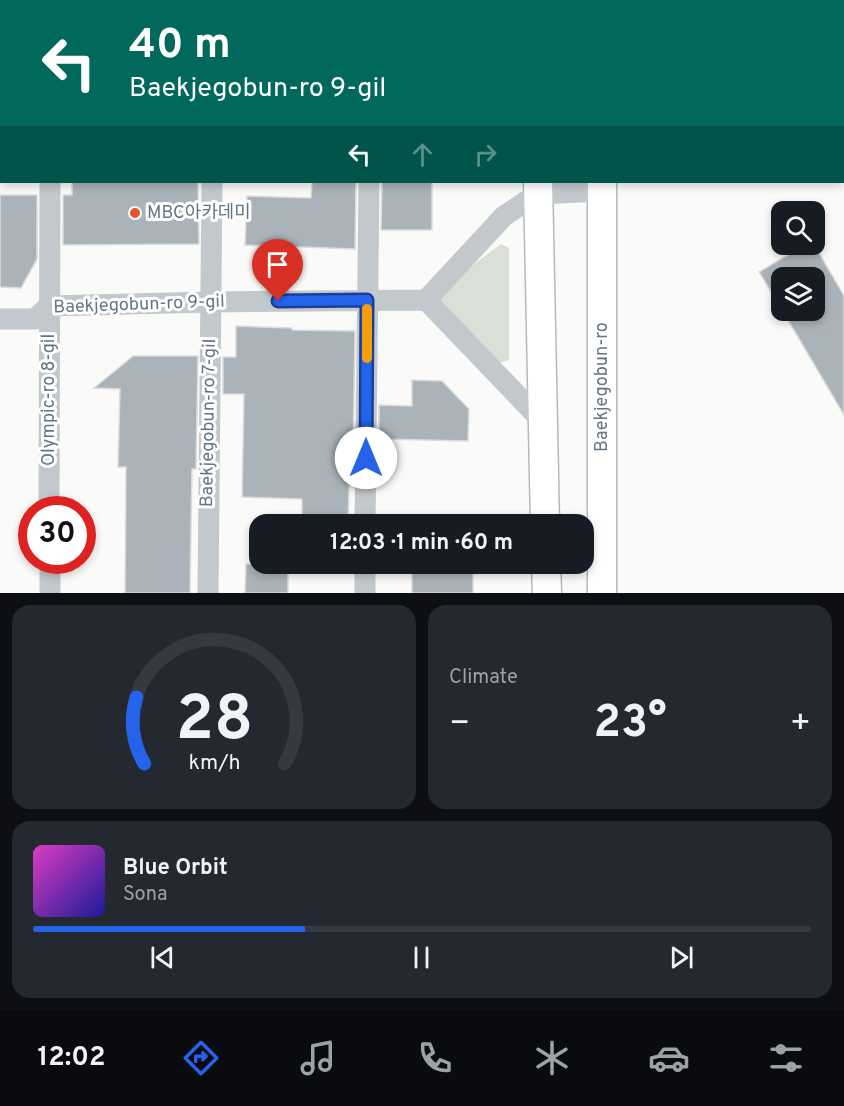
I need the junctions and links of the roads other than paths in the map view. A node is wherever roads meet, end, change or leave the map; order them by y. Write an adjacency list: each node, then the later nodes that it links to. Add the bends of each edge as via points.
1 (50, 183): 9 (street, Olympic-ro 8-gil)
2 (212, 183): 8 (street, Baekjegobun-ro 7-gil)
3 (369, 183): 6 (street)
4 (602, 186): 5 (street); 22 (main road, Baekjegobun-ro)
5 (538, 188): 7 (street, via 504,216); 11 (main road)
6 (367, 300): 7 (street, Baekjegobun-ro 9-gil); 8 (street, Baekjegobun-ro 9-gil); 13 (street)
7 (426, 300): 11 (street)
8 (210, 302): 9 (street, Baekjegobun-ro 9-gil); 19 (street, Baekjegobun-ro 7-gil)
9 (49, 306): 10 (street, Baekjegobun-ro 9-gil, via 35,319); 12 (street, Olympic-ro 8-gil)
10 (0, 319)
11 (543, 422): 14 (main road)
12 (50, 496)
13 (365, 514)
14 (545, 514)
15 (50, 574): 18 (street)
16 (365, 574): 20 (street)
17 (546, 574): 21 (main road)
18 (50, 593)
19 (208, 593)
20 (365, 593)
21 (547, 593)
22 (602, 593)

